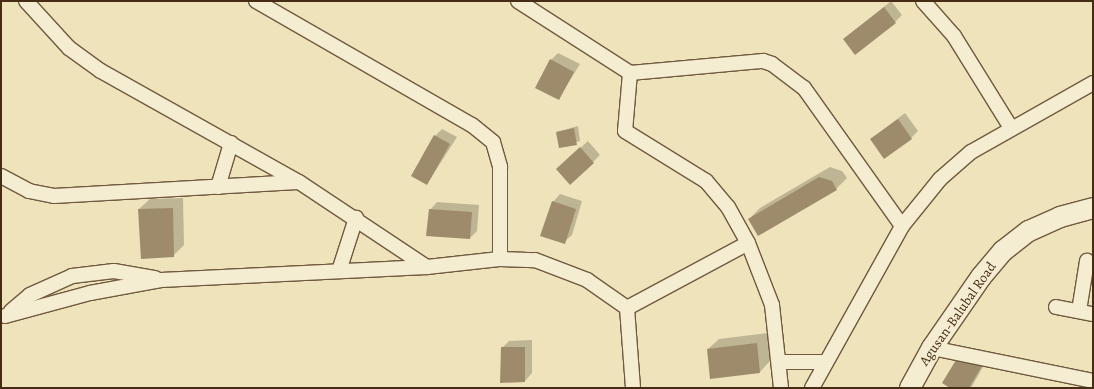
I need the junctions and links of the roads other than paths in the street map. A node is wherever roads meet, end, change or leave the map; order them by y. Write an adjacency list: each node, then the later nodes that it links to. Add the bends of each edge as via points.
1 (26, 1): 8 (street, via 69,48 101,71)
2 (256, 1): 16 (street, via 472,125 493,142 500,167)
3 (518, 1): 5 (street)
4 (924, 1): 7 (street, via 954,36)
5 (630, 73): 14 (street, via 764,61 772,64 804,88 814,100); 15 (street, via 625,131 706,181 728,208)
6 (1093, 83): 7 (street)
7 (1011, 128): 14 (street, via 971,152 940,179)
8 (231, 143): 10 (street); 11 (street)
9 (1, 176): 11 (street, via 29,191 54,196)
10 (299, 182): 11 (street); 13 (street)
11 (218, 187)
12 (1093, 208): 26 (main road, Agusan-Balubal Road, via 1037,228 1003,251 980,277)
13 (356, 218): 18 (street); 19 (street)
14 (902, 226): 28 (street)
15 (748, 243): 22 (street); 27 (street, via 772,305)
16 (500, 259): 18 (street); 22 (street, via 535,260 566,270 610,294)
17 (1086, 261): 23 (street)
18 (427, 267): 19 (street)
19 (339, 271): 20 (street)
20 (161, 280): 25 (street, via 90,293); 25 (street, via 114,271 79,275 38,291)
21 (1056, 307): 23 (street)
22 (627, 308): 30 (street)
23 (1079, 311): 24 (street)
24 (1093, 314)
25 (3, 317)
26 (932, 348): 29 (street); 33 (main road, Agusan-Balubal Road)
27 (779, 362): 28 (street); 31 (street)
28 (825, 362): 32 (street)
29 (1093, 381)
30 (633, 388)
31 (781, 388)
32 (812, 388)
33 (910, 388)

